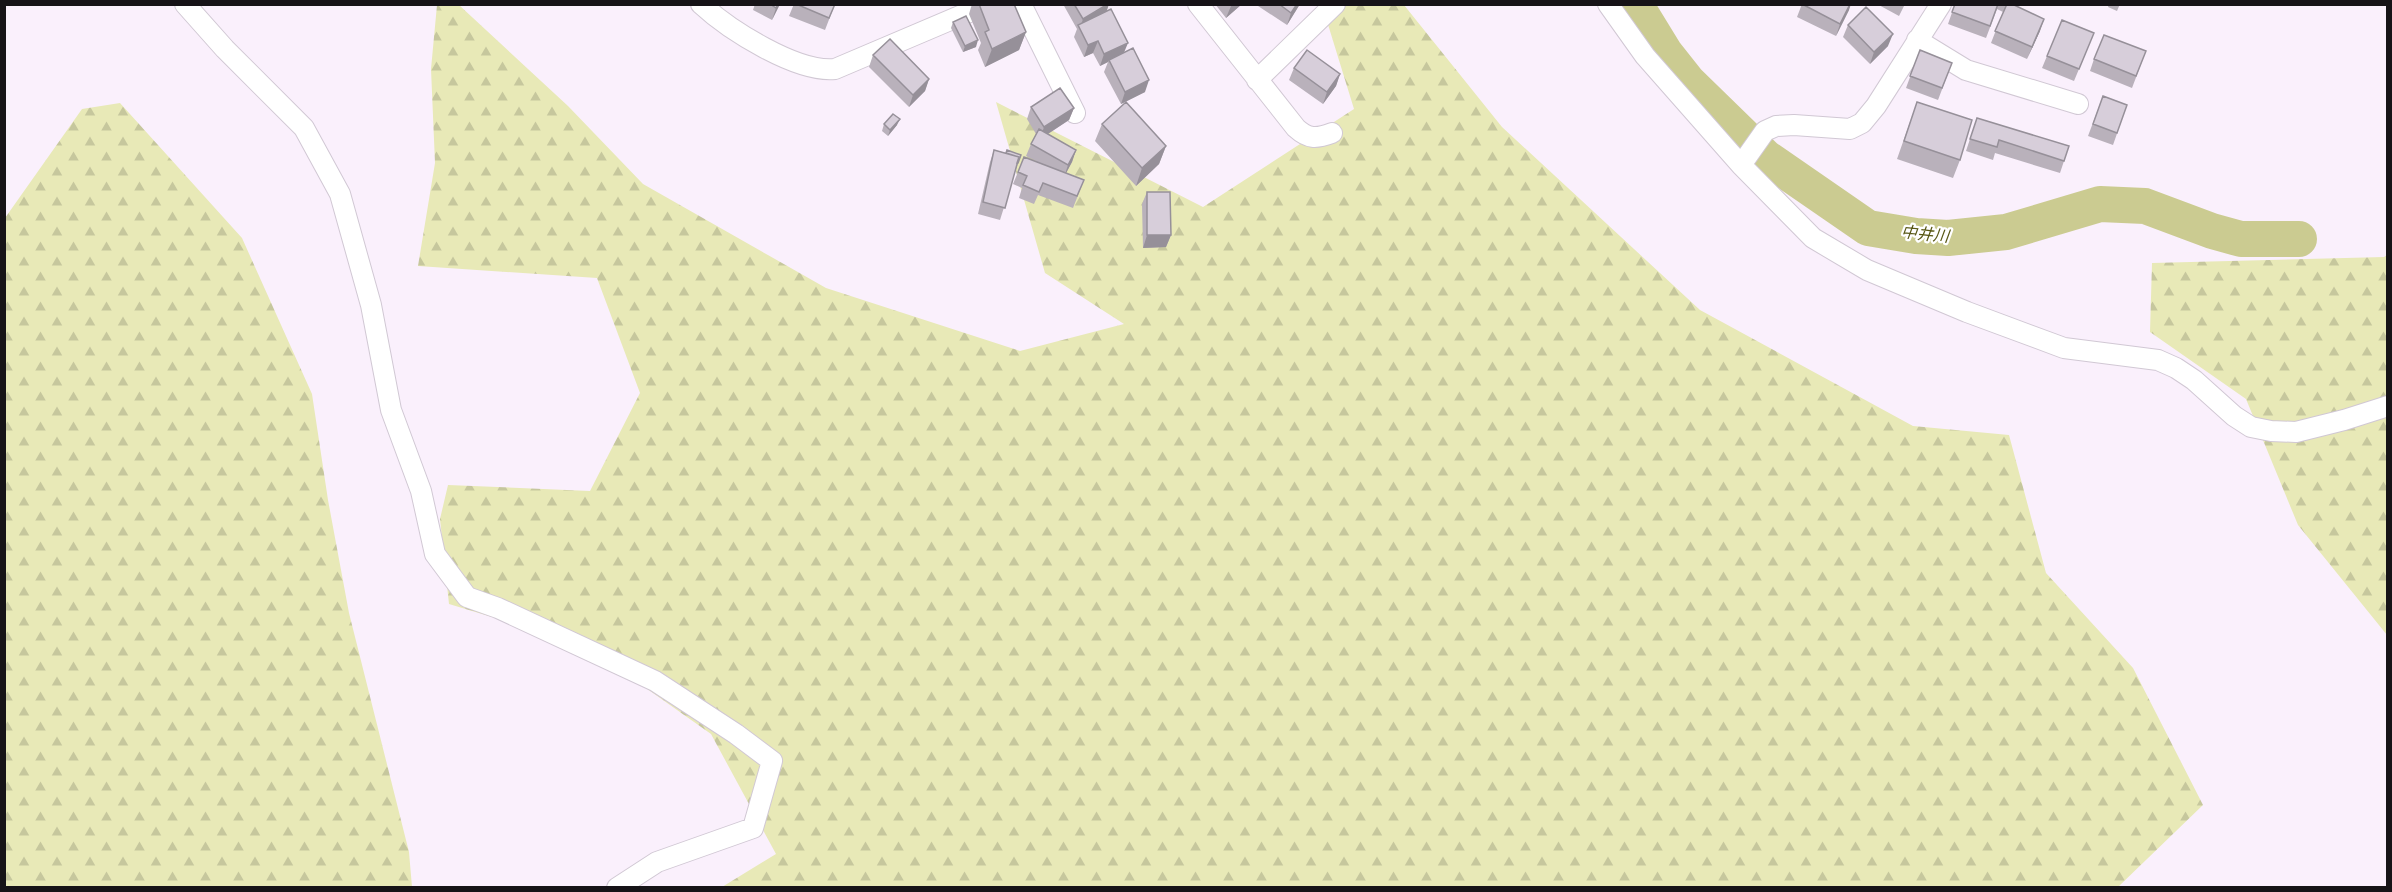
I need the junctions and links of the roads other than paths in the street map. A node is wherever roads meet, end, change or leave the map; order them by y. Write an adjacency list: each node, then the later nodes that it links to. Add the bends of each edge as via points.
1 (185, 4): 16 (street, via 304,128 340,194 371,305 391,410 421,491 435,554 467,597 655,681 772,761 753,828 657,862)
2 (701, 4): 3 (street, via 752,42 822,71 835,69)
3 (988, 4)
4 (1021, 4): 12 (street)
5 (1198, 4): 10 (street)
6 (1335, 4): 10 (street)
7 (1608, 4): 14 (street, via 1645,56)
8 (1941, 4): 9 (street)
9 (1917, 40): 11 (street, via 1966,70); 14 (street, via 1862,123 1850,129 1776,126 1765,131)
10 (1257, 80): 13 (street, via 1306,137)
11 (2078, 104)
12 (1075, 113)
13 (1332, 133)
14 (1744, 160): 15 (street, via 1813,238 1867,270 2064,348 2158,360 2193,380 2234,417 2251,426 2296,432)
15 (2388, 406)
16 (617, 888)

